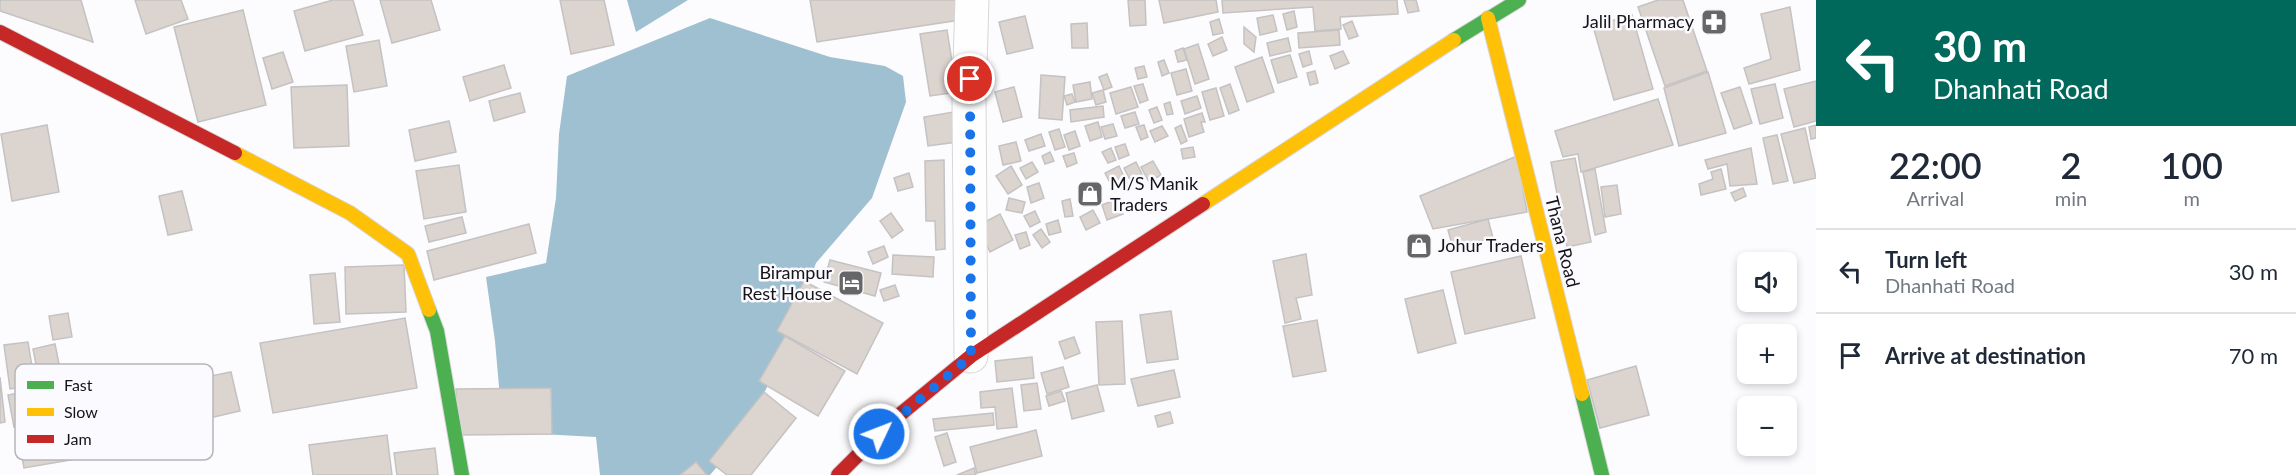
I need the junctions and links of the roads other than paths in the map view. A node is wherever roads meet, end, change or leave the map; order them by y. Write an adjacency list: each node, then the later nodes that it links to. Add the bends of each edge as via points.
1 (972, 0): 5 (street)
2 (1519, 0): 3 (street)
3 (1488, 18): 5 (street); 8 (street, Thana Road)
4 (0, 32): 6 (street, via 350,213 408,254 437,331)
5 (971, 356): 7 (street, via 892,421)
6 (462, 475)
7 (838, 475)
8 (1602, 475)

